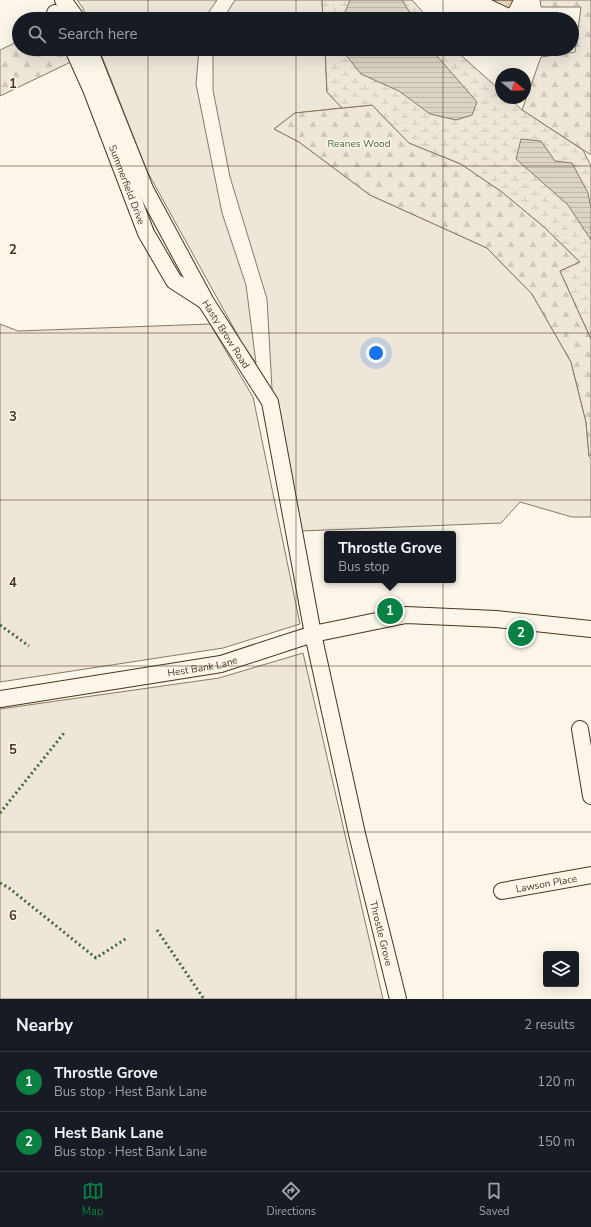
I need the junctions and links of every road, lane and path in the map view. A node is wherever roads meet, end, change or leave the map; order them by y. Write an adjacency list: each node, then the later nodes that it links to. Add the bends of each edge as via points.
1 (76, 56): 3 (street, Summerfield Drive, via 146,233 174,281)
2 (92, 56): 3 (street, Hasty Brow Road, via 145,189)
3 (206, 302): 5 (street, Hasty Brow Road, via 270,402)
4 (591, 629): 5 (street, Hest Bank Lane, via 496,618 406,615)
5 (313, 634): 6 (street, Hest Bank Lane, via 221,664); 11 (street, Throstle Grove, via 357,834)
6 (0, 699)
7 (580, 729): 8 (street)
8 (591, 796)
9 (591, 875): 10 (street, Lawson Place)
10 (502, 891)
11 (398, 999)

